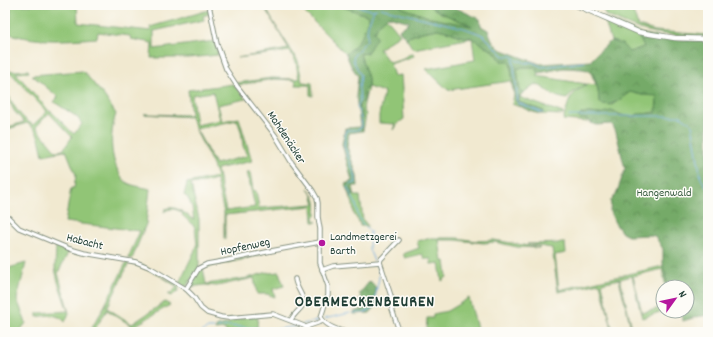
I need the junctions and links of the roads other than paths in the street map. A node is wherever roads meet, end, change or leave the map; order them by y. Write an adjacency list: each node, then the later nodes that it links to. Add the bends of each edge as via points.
1 (209, 5): 6 (street, Mahdenäcker, via 222,60 232,79 275,134 315,195 318,203)
2 (576, 5): 3 (street, via 638,32 675,38)
3 (708, 39)
4 (5, 214): 10 (street, Habacht, via 19,228 70,249 136,262)
5 (399, 240): 7 (street)
6 (320, 242): 8 (street, Mahdenäcker); 10 (street, Hopfenweg, via 207,264 199,268)
7 (377, 262): 8 (street, via 334,266); 18 (street, via 391,296 391,306)
8 (322, 270): 12 (street, Mahdenäcker, via 328,286)
9 (295, 279): 11 (street, via 304,302)
10 (186, 289): 11 (street, Habacht, via 201,308 216,316 228,318 273,314)
11 (291, 320): 13 (street, Habacht)
12 (322, 320): 13 (street); 14 (street)
13 (303, 326): 15 (street)
14 (334, 330): 16 (street)
15 (310, 332)
16 (346, 332)
17 (367, 332): 18 (street)
18 (399, 332)

